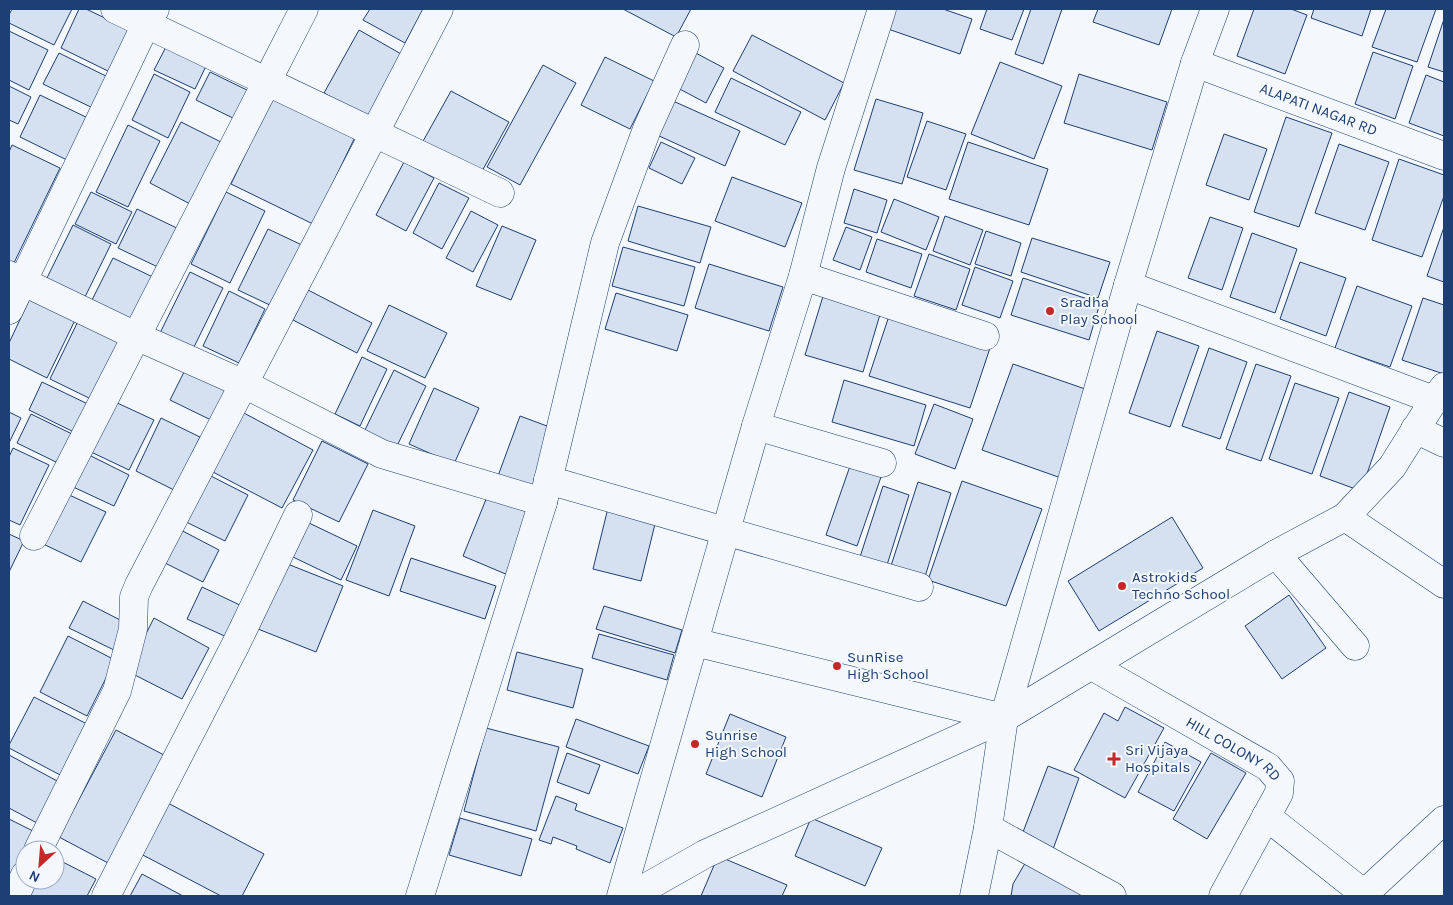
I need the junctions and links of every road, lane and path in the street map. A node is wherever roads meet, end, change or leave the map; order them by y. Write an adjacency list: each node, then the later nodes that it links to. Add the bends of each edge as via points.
1 (115, 9): 6 (street)
2 (304, 9): 9 (street)
3 (439, 9): 10 (street)
4 (882, 9): 13 (street, via 831,168)
5 (1215, 9): 8 (street)
6 (151, 16): 9 (street); 14 (street)
7 (685, 45): 25 (street, via 647,130 605,242)
8 (1195, 62): 11 (street, ALAPATI NAGAR RD); 15 (street)
9 (266, 81): 10 (street); 17 (street)
10 (374, 133): 12 (street); 19 (street)
11 (1444, 156)
12 (500, 193)
13 (803, 276): 18 (street); 21 (street)
14 (16, 279): 16 (street); 17 (street)
15 (1128, 285): 20 (street); 36 (street)
16 (9, 310)
17 (136, 336): 19 (street); 29 (street)
18 (985, 336)
19 (244, 384): 25 (street, via 382,454); 40 (street, via 139,584 134,597 133,629 117,691)
20 (1439, 394): 22 (street)
21 (756, 426): 24 (street); 28 (street)
22 (1415, 429): 23 (street); 27 (street, via 1392,467)
23 (1444, 443)
24 (882, 462)
25 (546, 491): 28 (street); 43 (street)
26 (298, 515): 42 (street, via 236,644)
27 (1345, 517): 30 (street); 31 (street)
28 (725, 532): 32 (street); 33 (street)
29 (34, 536)
30 (1276, 554): 34 (street); 35 (street)
31 (1444, 584)
32 (919, 587)
33 (694, 642): 36 (street); 44 (street)
34 (1355, 646)
35 (1092, 666): 36 (street); 37 (street, HILL COLONY RD, via 1268,768 1280,781 1279,793)
36 (1004, 718): 39 (street); 45 (street, via 705,854)
37 (1266, 816): 41 (street); 48 (street)
38 (1444, 820): 41 (street)
39 (988, 828): 46 (street); 47 (street)
40 (43, 840)
41 (1366, 895)
42 (106, 896)
43 (420, 896)
44 (621, 896)
45 (631, 896)
46 (974, 896)
47 (1112, 896)
48 (1223, 896)

